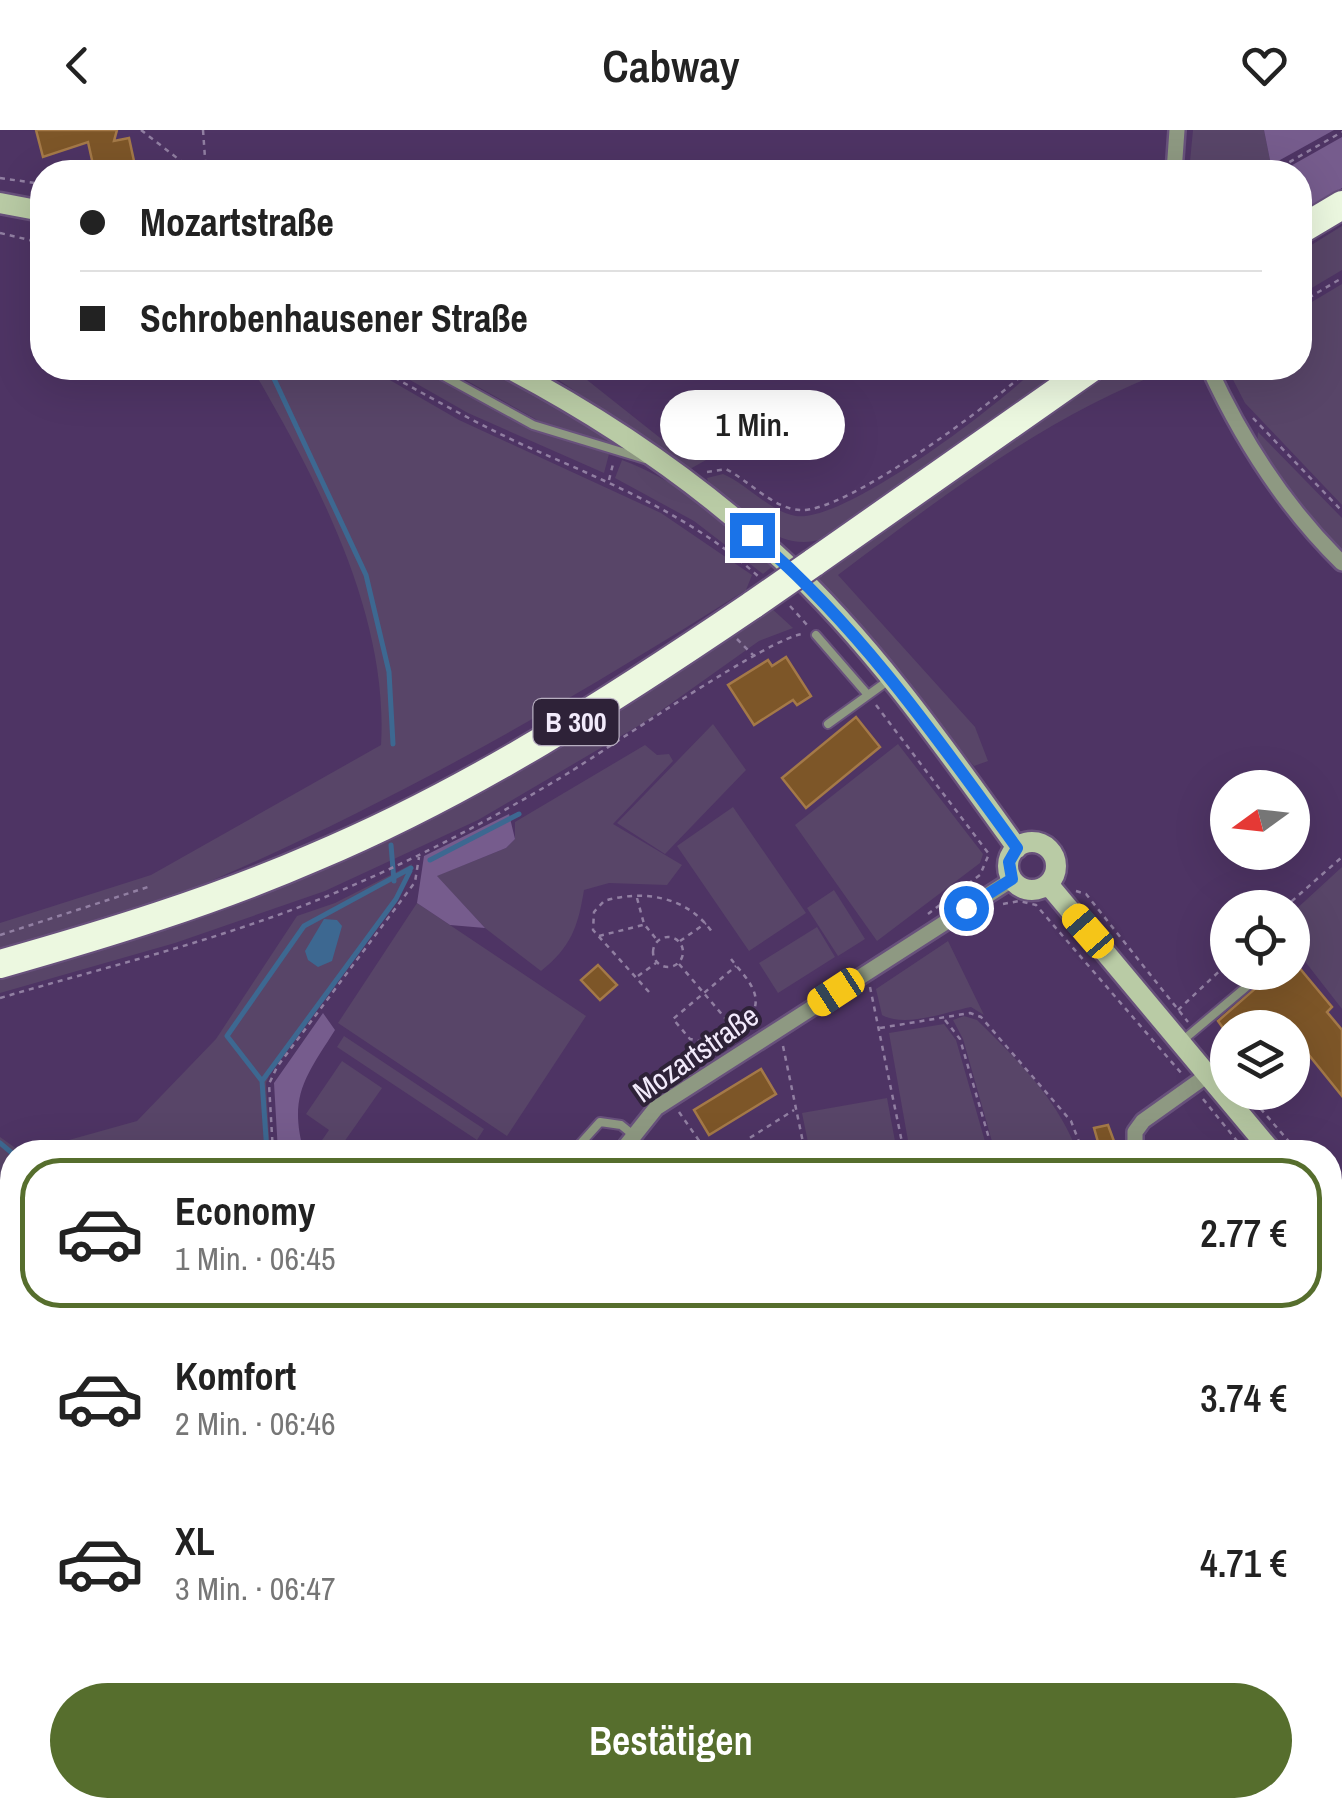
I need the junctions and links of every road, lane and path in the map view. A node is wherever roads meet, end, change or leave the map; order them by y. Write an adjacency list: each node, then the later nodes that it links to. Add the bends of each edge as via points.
1 (142, 130): 5 (path)
2 (203, 130): 6 (path)
3 (1178, 130): 7 (street)
4 (1342, 132): 8 (path)
5 (181, 160)
6 (205, 160)
7 (1175, 160)
8 (1293, 160)
9 (0, 178): 10 (path)
10 (30, 182)
11 (0, 203): 13 (main road)
12 (1342, 205): 14 (highway)
13 (30, 208)
14 (1312, 223)
15 (0, 233): 16 (path)
16 (30, 240)
17 (1342, 278): 18 (path)
18 (1312, 297)
19 (398, 380): 29 (path)
20 (451, 380): 26 (lane, via 533,425)
21 (527, 380): 27 (main road)
22 (1016, 380): 28 (path, via 972,418 812,510 782,505)
23 (1075, 380): 32 (highway, B 300, bridge)
24 (1216, 380): 31 (street, via 1268,476)
25 (1241, 407): 30 (path)
26 (618, 448): 27 (lane); 29 (path)
27 (659, 462): 37 (main road, via 782,560)
28 (726, 470)
29 (608, 482): 32 (path, via 693,526)
30 (1342, 511)
31 (1342, 563)
32 (759, 593): 62 (highway, B 300, via 602,707 388,824 239,886)
33 (787, 602): 35 (path)
34 (730, 632): 36 (path)
35 (816, 635): 36 (path, via 796,634); 38 (lane)
36 (754, 656): 41 (path, via 566,775)
37 (890, 680): 38 (lane); 40 (main road)
38 (868, 695): 39 (lane); 43 (path, via 987,849 990,860)
39 (828, 724)
40 (1017, 848): 44 (main road, via 1009,862); 45 (main road, via 1033,842 1050,850 1056,870)
41 (420, 854): 58 (path, via 326,897); 82 (path, via 407,894 278,1066 269,1084)
42 (1342, 858): 47 (path)
43 (980, 875)
44 (1012, 879): 45 (main road, via 1028,889); 64 (street, Mozartstraße)
45 (1048, 884): 75 (main road)
46 (150, 886): 53 (path)
47 (1305, 890)
48 (637, 898): 50 (path, via 690,906); 51 (path); 54 (path, via 604,902 594,912)
49 (1001, 904): 77 (path, via 1036,905)
50 (706, 923): 52 (path); 57 (path)
51 (644, 924): 54 (path); 56 (path)
52 (712, 932)
53 (0, 935)
54 (598, 936): 65 (path)
55 (178, 937): 58 (path)
56 (658, 941): 57 (path); 60 (path)
57 (679, 942): 61 (path)
58 (181, 946): 70 (path)
59 (732, 959): 63 (path)
60 (657, 962): 61 (path); 65 (path)
61 (678, 962): 69 (path)
62 (0, 964)
63 (736, 966): 69 (path); 73 (path, via 757,1004)
64 (865, 974): 74 (path); 81 (street, Mozartstraße, via 668,1101)
65 (636, 978): 68 (path)
66 (1210, 981): 71 (path)
67 (1242, 990): 75 (lane)
68 (649, 992)
69 (704, 993): 73 (path); 73 (path, via 673,1019 690,1039 704,1042)
70 (0, 998)
71 (1188, 1002)
72 (944, 1019): 74 (path); 89 (path, via 960,1039); 90 (path, via 981,1017 1071,1121)
73 (732, 1026)
74 (880, 1028): 88 (path)
75 (1182, 1040): 77 (main road)
76 (782, 1044): 78 (path)
77 (1201, 1081): 91 (street, via 1143,1121); 92 (path); 93 (main road)
78 (796, 1110): 86 (path); 87 (path)
79 (1262, 1110): 94 (path)
80 (678, 1111): 85 (path)
81 (632, 1134): 83 (lane, via 607,1120); 84 (street, Mozartstraße)
82 (272, 1140)
83 (583, 1140)
84 (628, 1140)
85 (699, 1140)
86 (747, 1140)
87 (802, 1140)
88 (902, 1140)
89 (989, 1140)
90 (1078, 1140)
91 (1135, 1140)
92 (1238, 1140)
93 (1260, 1140)
94 (1288, 1140)

